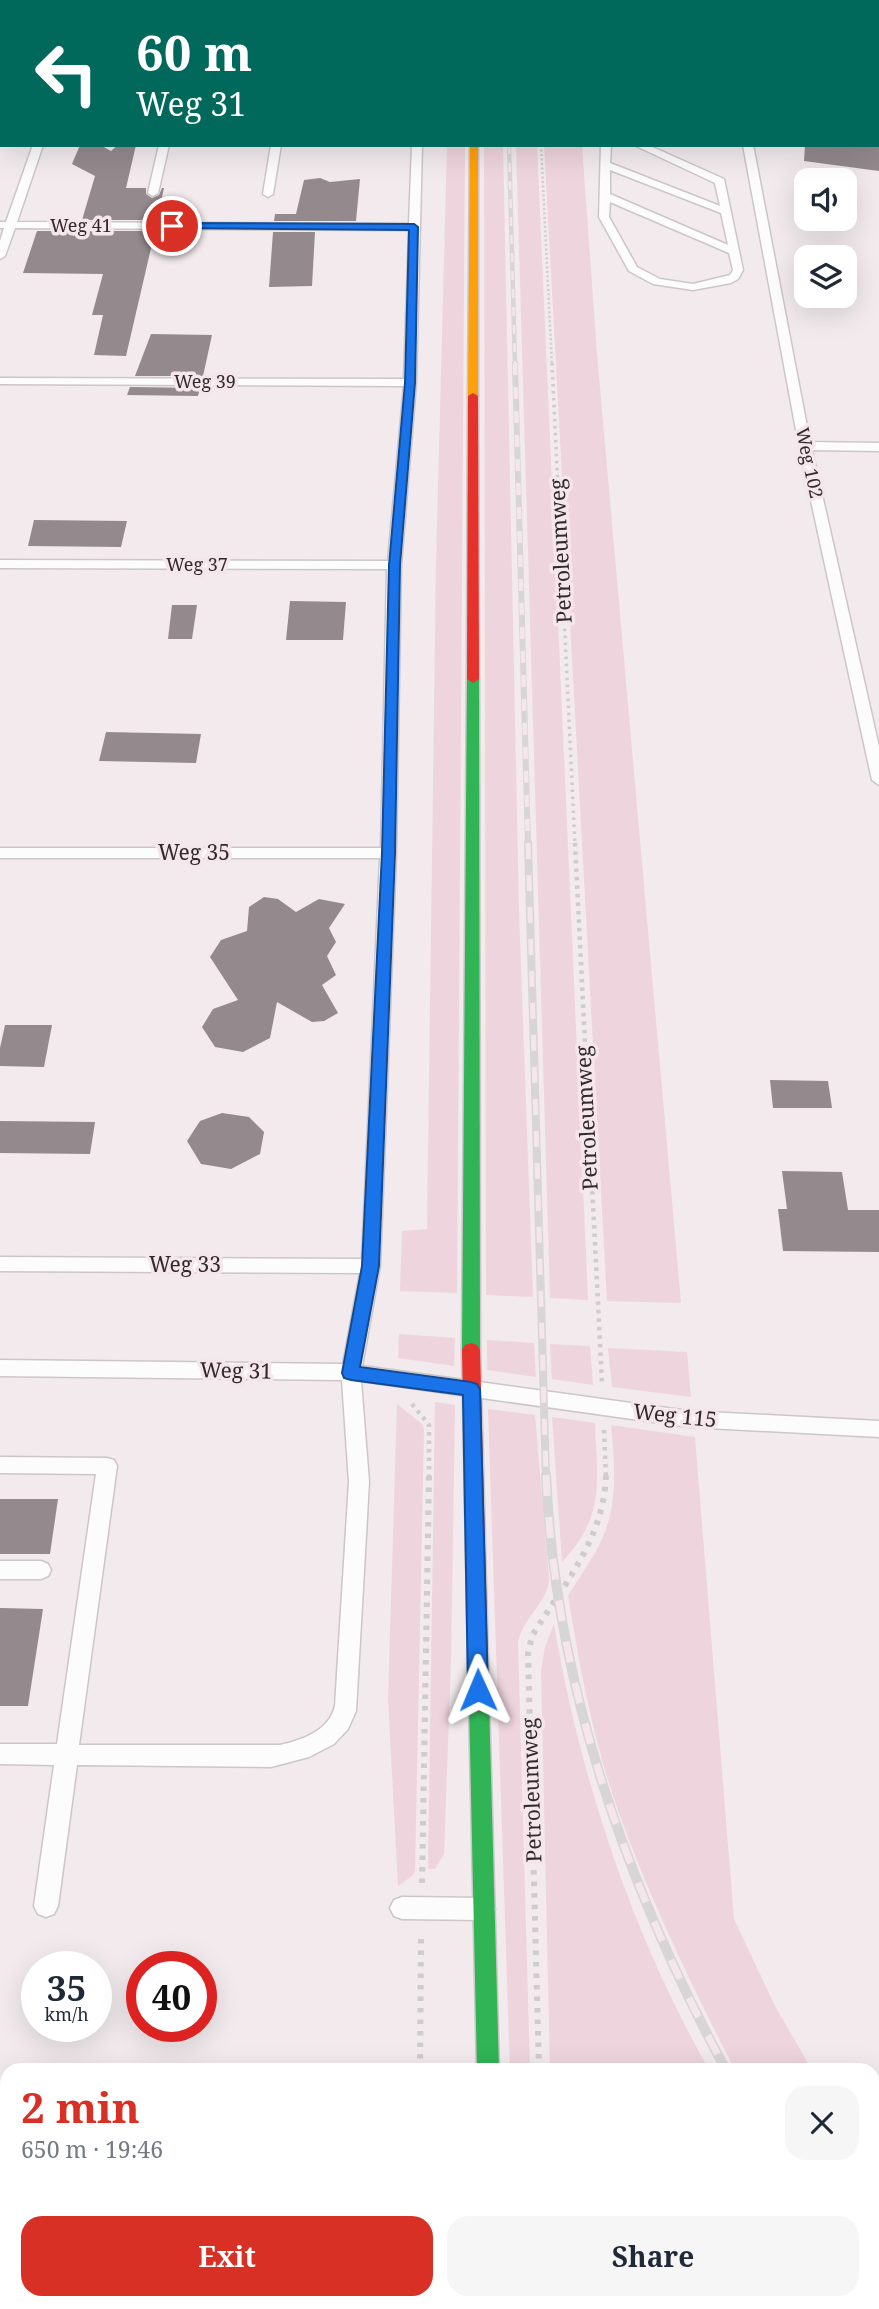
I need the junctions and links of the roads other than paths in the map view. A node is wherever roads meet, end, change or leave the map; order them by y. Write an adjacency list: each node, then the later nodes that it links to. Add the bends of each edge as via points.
1 (37, 147): 14 (lane)
2 (164, 147): 10 (lane)
3 (276, 147): 11 (lane)
4 (417, 147): 15 (lane)
5 (474, 147): 31 (street)
6 (606, 147): 9 (lane)
7 (644, 147): 13 (lane, via 720,181)
8 (748, 147): 20 (lane, Weg 102)
9 (607, 165): 12 (lane); 13 (lane)
10 (153, 193)
11 (268, 194)
12 (603, 195): 16 (lane); 16 (lane, via 604,217 628,262 648,279 693,287 726,281 738,270)
13 (727, 212): 16 (lane)
14 (5, 225): 15 (lane, Weg 41); 17 (lane)
15 (414, 227): 19 (lane)
16 (734, 252)
17 (0, 256)
18 (0, 381): 19 (lane, Weg 39)
19 (410, 383): 23 (lane)
20 (805, 446): 21 (lane); 24 (lane, Weg 102)
21 (879, 447)
22 (0, 564): 23 (lane, Weg 37)
23 (394, 565): 26 (lane)
24 (879, 780)
25 (0, 853): 26 (lane, Weg 35)
26 (388, 853): 28 (lane)
27 (0, 1264): 28 (lane, Weg 33)
28 (371, 1266): 30 (lane)
29 (0, 1368): 30 (lane, Weg 31)
30 (351, 1373): 31 (lane, Weg 31); 37 (lane, via 359,1482 348,1689 342,1721 326,1738 298,1752 271,1757)
31 (471, 1389): 32 (lane, Weg 115, via 689,1419); 40 (street)
32 (879, 1429)
33 (0, 1465): 37 (lane, via 107,1466)
34 (0, 1570): 35 (lane)
35 (41, 1570)
36 (0, 1754): 37 (lane)
37 (67, 1755): 38 (lane)
38 (46, 1906)
39 (412, 1908): 40 (lane)
40 (483, 1909): 41 (street)
41 (488, 2063)

